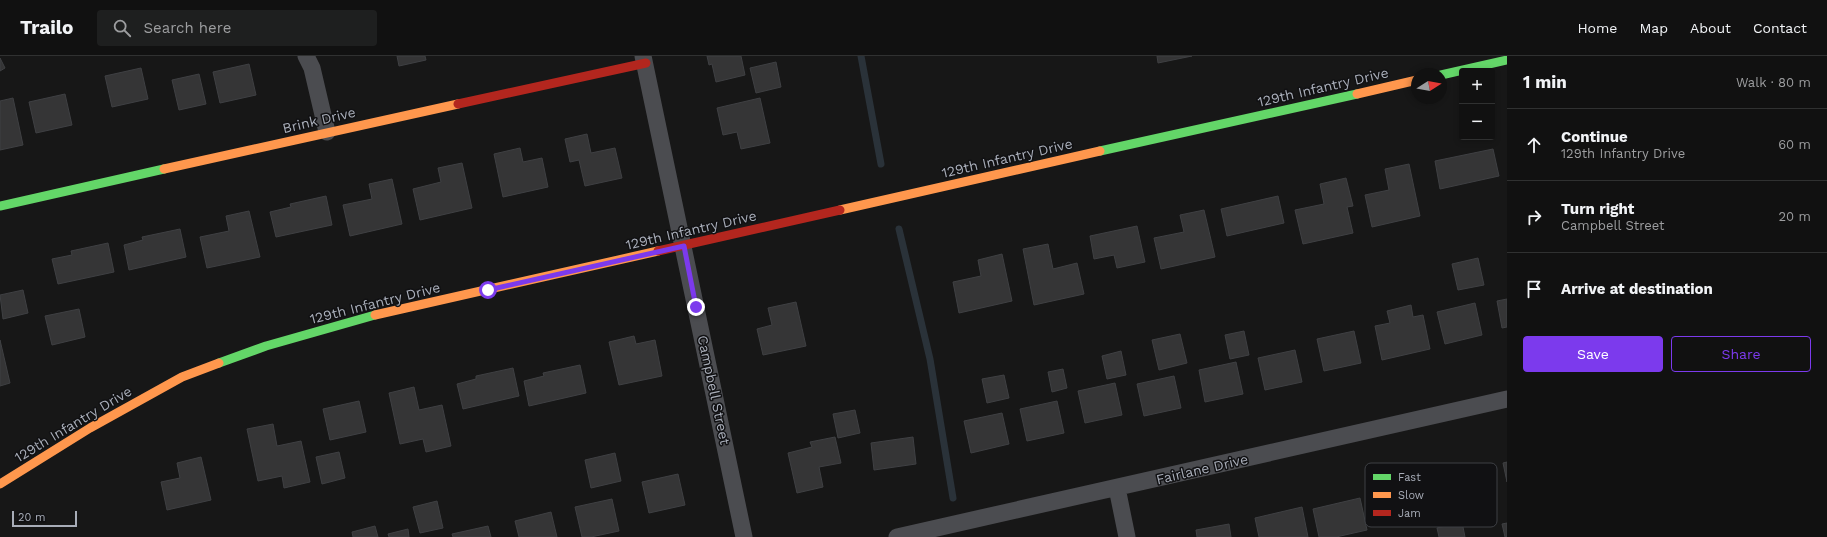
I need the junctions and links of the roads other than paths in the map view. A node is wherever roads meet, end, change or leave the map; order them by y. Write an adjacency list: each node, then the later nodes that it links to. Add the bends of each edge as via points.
1 (306, 56): 6 (street, via 312,68)
2 (644, 60): 6 (street, Brink Drive); 8 (street, Campbell Street)
3 (1507, 60): 4 (street)
4 (1447, 74)
5 (1411, 81): 8 (street, 129th Infantry Drive)
6 (327, 132): 7 (street, Brink Drive)
7 (0, 206)
8 (684, 246): 10 (street, 129th Infantry Drive, via 353,320 266,346 182,377 90,428); 12 (street, Campbell Street)
9 (1507, 399): 11 (street, Fairlane Drive)
10 (0, 484)
11 (1117, 488): 13 (street, Fairlane Drive); 14 (street)
12 (744, 537)
13 (897, 537)
14 (1127, 537)

